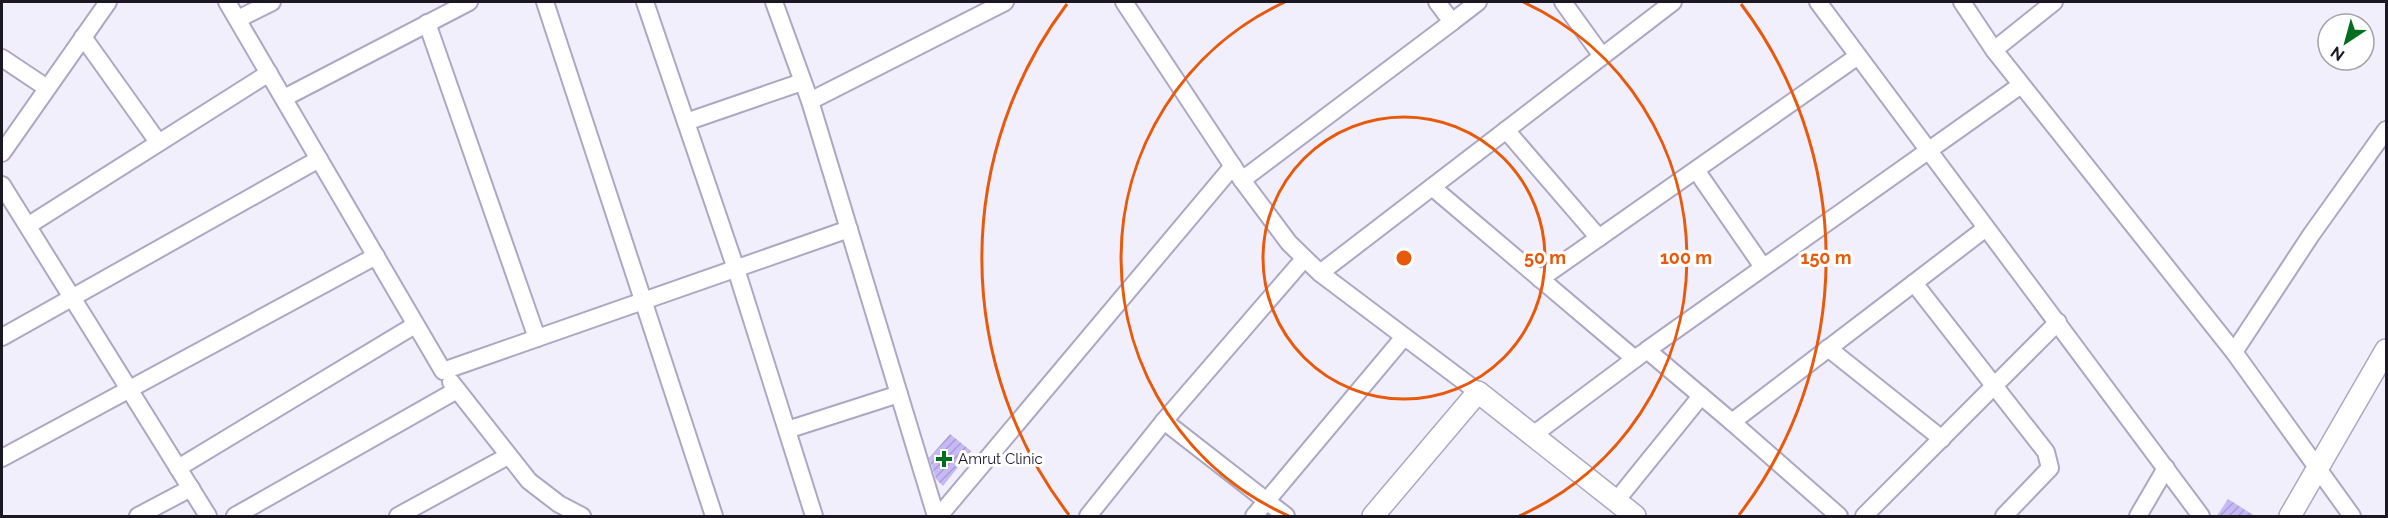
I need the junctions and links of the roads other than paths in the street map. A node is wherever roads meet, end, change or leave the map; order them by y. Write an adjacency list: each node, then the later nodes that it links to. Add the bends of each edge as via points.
1 (108, 2): 20 (street)
2 (227, 2): 17 (street)
3 (272, 2): 17 (street)
4 (469, 2): 19 (street)
5 (545, 2): 54 (street)
6 (645, 2): 31 (street)
7 (774, 2): 26 (street)
8 (1005, 2): 30 (street)
9 (1124, 2): 39 (street)
10 (1437, 2): 18 (street)
11 (1478, 2): 18 (street)
12 (1563, 2): 22 (street)
13 (1674, 2): 22 (street)
14 (1818, 2): 23 (street)
15 (1962, 2): 21 (street)
16 (2054, 2): 21 (street)
17 (238, 19): 25 (street)
18 (1452, 22): 39 (street)
19 (427, 23): 29 (street); 59 (street)
20 (83, 37): 28 (street); 34 (street)
21 (1994, 50): 27 (street)
22 (1602, 56): 32 (street)
23 (1858, 56): 35 (street); 38 (street)
24 (2, 58): 28 (street)
25 (269, 73): 29 (street); 34 (street)
26 (802, 82): 30 (street); 31 (street)
27 (2021, 85): 35 (street); 61 (street)
28 (47, 88): 36 (street)
29 (284, 98): 37 (street)
30 (810, 101): 44 (street)
31 (686, 122): 49 (street)
32 (1506, 130): 41 (street); 45 (street)
33 (2386, 130): 61 (street)
34 (158, 142): 42 (street)
35 (1926, 150): 43 (street); 48 (street)
36 (2, 153)
37 (319, 159): 46 (street); 53 (street)
38 (1696, 170): 45 (street); 48 (street)
39 (1238, 173): 47 (street); 92 (street)
40 (2, 185): 42 (street)
41 (1432, 187): 50 (street); 51 (street)
42 (28, 225): 53 (street)
43 (1986, 228): 52 (street); 55 (street)
44 (849, 229): 49 (street); 69 (street)
45 (1599, 238): 51 (street)
46 (376, 256): 56 (street); 66 (street)
47 (1304, 259): 50 (street); 71 (street)
48 (1763, 267): 62 (street)
49 (736, 269): 54 (street); 73 (street)
50 (1320, 273): 58 (street)
51 (1539, 279): 62 (street)
52 (1914, 283): 60 (street); 65 (street)
53 (72, 297): 57 (street); 66 (street)
54 (645, 302): 59 (street); 90 (street)
55 (2058, 322): 65 (street); 79 (street)
56 (415, 325): 64 (street); 78 (street)
57 (2, 337)
58 (1404, 337): 68 (street); 83 (street)
59 (537, 338): 64 (street)
60 (1828, 348): 72 (street); 75 (street)
61 (2234, 352): 80 (street)
62 (1641, 354): 70 (street); 74 (street)
63 (2384, 359): 80 (street)
64 (443, 371): 67 (street)
65 (1995, 385): 75 (street); 99 (street, via 2046,452 2050,468)
66 (128, 390): 77 (street); 78 (street)
67 (457, 390): 76 (street); 87 (street)
68 (1478, 392): 74 (street); 96 (street)
69 (899, 394): 73 (street); 92 (street)
70 (1701, 396): 72 (street); 82 (street)
71 (1164, 421): 83 (street); 93 (street)
72 (1732, 422): 98 (street)
73 (787, 430): 91 (street)
74 (1533, 435): 82 (street)
75 (1942, 439): 84 (street)
76 (508, 456): 88 (street); 89 (street, via 543,494)
77 (2, 458)
78 (178, 468): 81 (street)
79 (2166, 468): 100 (street); 101 (street)
80 (2318, 471): 102 (street); 103 (street)
81 (191, 488): 85 (street); 86 (street)
82 (1616, 501): 97 (street)
83 (1267, 502): 94 (street); 95 (street)
84 (1875, 513)
85 (138, 516)
86 (208, 516)
87 (235, 516)
88 (398, 516)
89 (582, 516)
90 (714, 516)
91 (814, 516)
92 (937, 516)
93 (1088, 516)
94 (1254, 516)
95 (1286, 516)
96 (1373, 516)
97 (1635, 516)
98 (1839, 516)
99 (2004, 516)
100 (2138, 516)
101 (2201, 516)
102 (2290, 516)
103 (2352, 516)

